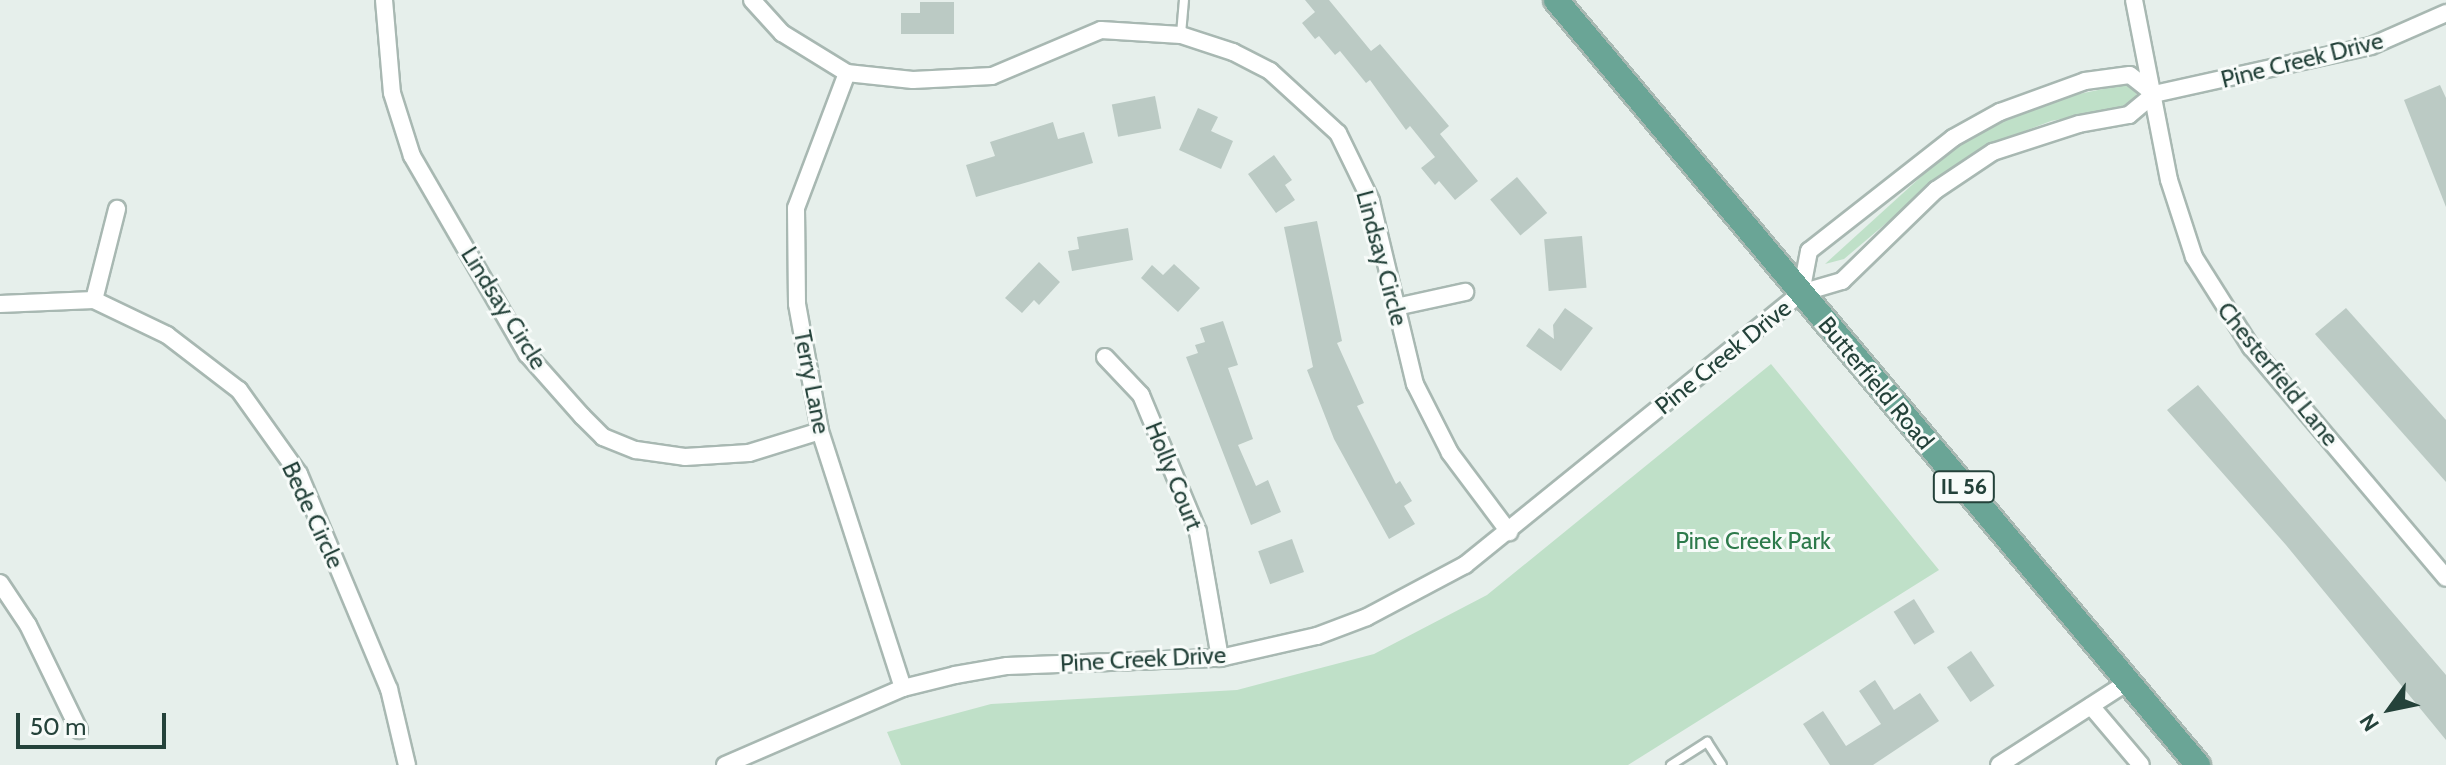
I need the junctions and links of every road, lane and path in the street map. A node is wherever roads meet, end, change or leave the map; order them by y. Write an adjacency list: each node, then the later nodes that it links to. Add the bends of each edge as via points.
1 (384, 0): 17 (street, Lindsay Circle, via 392,93 412,156 527,354 603,437 636,450 685,457 749,453)
2 (752, 0): 8 (street, Lindsay Circle, via 782,33)
3 (1184, 0): 7 (lane)
4 (1556, 0): 12 (main road, Butterfield Road / IL 56)
5 (2134, 0): 9 (street, Chesterfield Lane)
6 (2446, 13): 9 (street, Pine Creek Drive, via 2345,54)
7 (1181, 35): 8 (street, Lindsay Circle, via 1101,30 992,76 913,80); 15 (street, Lindsay Circle, via 1270,71 1338,133 1371,201)
8 (847, 73): 17 (street, Terry Lane, via 796,208 797,304)
9 (2154, 94): 12 (street, Pine Creek Drive, via 2129,115 2029,138 1965,168 1842,281); 12 (street, Pine Creek Drive, via 2130,75 2085,81 2000,112 1953,138 1809,251); 19 (street, Chesterfield Lane, via 2181,221 2216,298)
10 (117, 209): 13 (street)
11 (1465, 292): 15 (street)
12 (1801, 293): 18 (street, Pine Creek Drive); 22 (main road, Butterfield Road / IL 56)
13 (94, 300): 14 (street, Bede Circle); 27 (street, Bede Circle, via 167,335 239,390 299,474 389,689)
14 (0, 304)
15 (1396, 307): 18 (street, Lindsay Circle, via 1415,384 1450,453)
16 (1105, 357): 21 (street, Holly Court, via 1141,395 1198,532)
17 (820, 431): 23 (street, Terry Lane)
18 (1509, 532): 21 (street, Pine Creek Drive, via 1465,565 1367,617 1317,636)
19 (2446, 578)
20 (0, 583): 25 (street, via 28,625)
21 (1220, 658): 23 (street, Pine Creek Drive, via 1007,666)
22 (2128, 682): 24 (street); 33 (main road, Butterfield Road / IL 56)
23 (903, 688): 26 (street, Pine Creek Drive)
24 (2091, 706): 31 (street); 32 (street)
25 (79, 730)
26 (748, 760): 28 (street, Pine Creek Drive)
27 (407, 765)
28 (725, 765)
29 (1671, 765): 30 (lane, via 1707,742)
30 (1722, 765)
31 (1999, 765)
32 (2141, 765)
33 (2198, 765)

